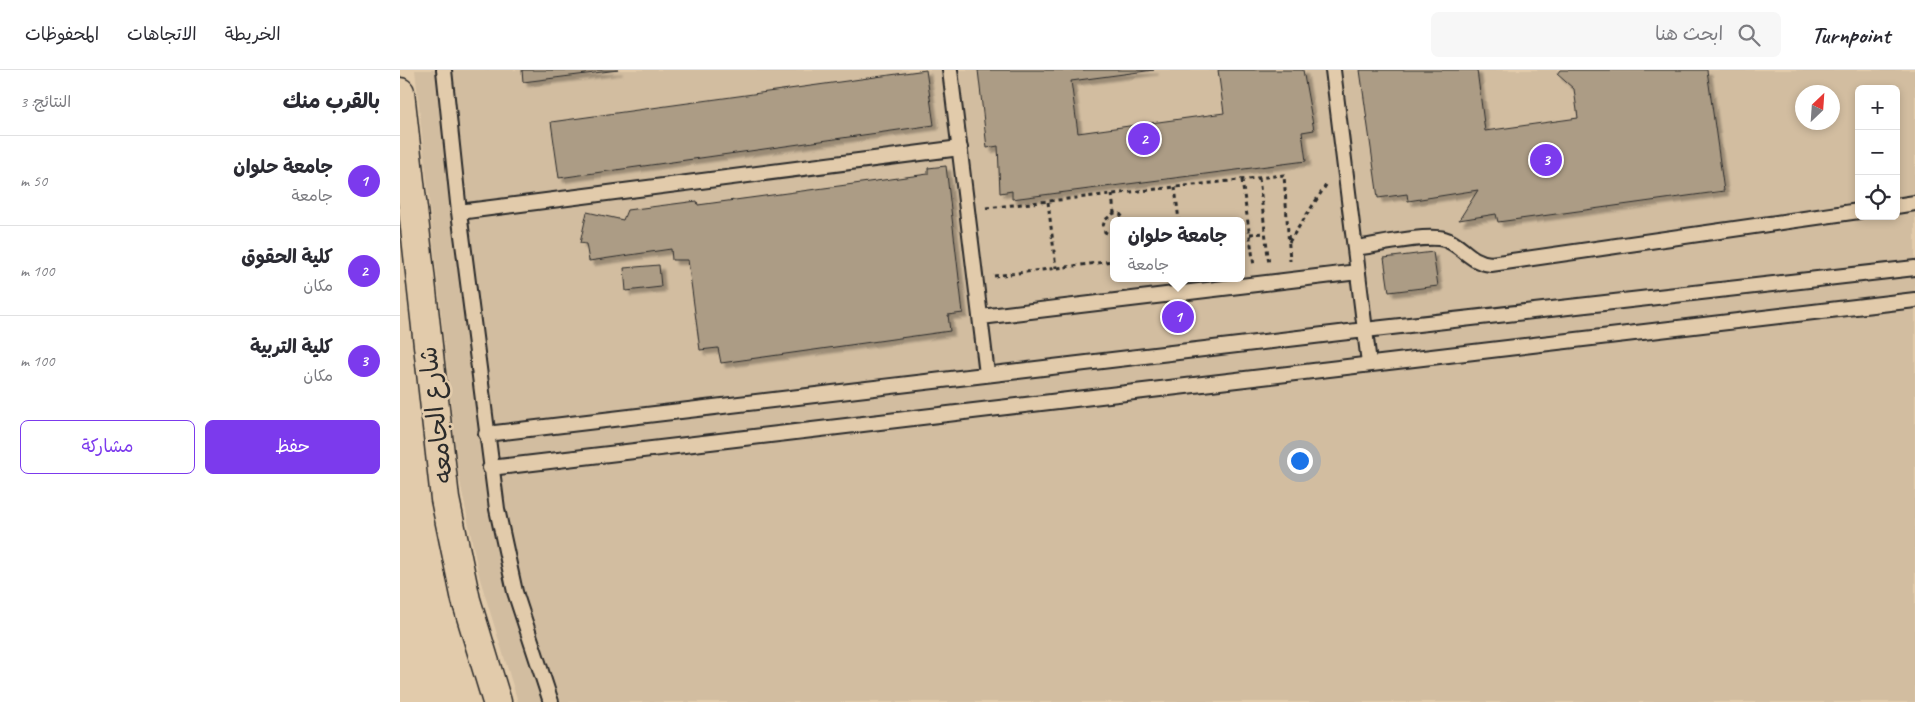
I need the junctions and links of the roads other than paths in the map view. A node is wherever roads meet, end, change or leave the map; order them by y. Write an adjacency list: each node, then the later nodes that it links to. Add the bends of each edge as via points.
1 (444, 70): 8 (lane)
2 (950, 70): 5 (lane)
3 (1333, 70): 10 (lane)
4 (400, 92): 20 (street, شارع الجامعه, via 445,499 466,600)
5 (960, 148): 8 (lane); 14 (lane)
6 (1915, 203): 7 (lane)
7 (1900, 205)
8 (459, 212): 18 (lane)
9 (1855, 212): 10 (lane, via 1490,264 1474,260 1452,242 1436,238)
10 (1355, 248): 12 (lane)
11 (1915, 268): 15 (lane)
12 (1358, 272): 14 (lane); 15 (lane)
13 (1915, 300): 16 (lane)
14 (981, 317): 17 (lane)
15 (1365, 330): 16 (lane); 17 (lane)
16 (1369, 363): 19 (lane)
17 (988, 374): 18 (lane)
18 (486, 434): 19 (lane)
19 (490, 468): 21 (lane, via 515,592)
20 (497, 702)
21 (551, 702)

